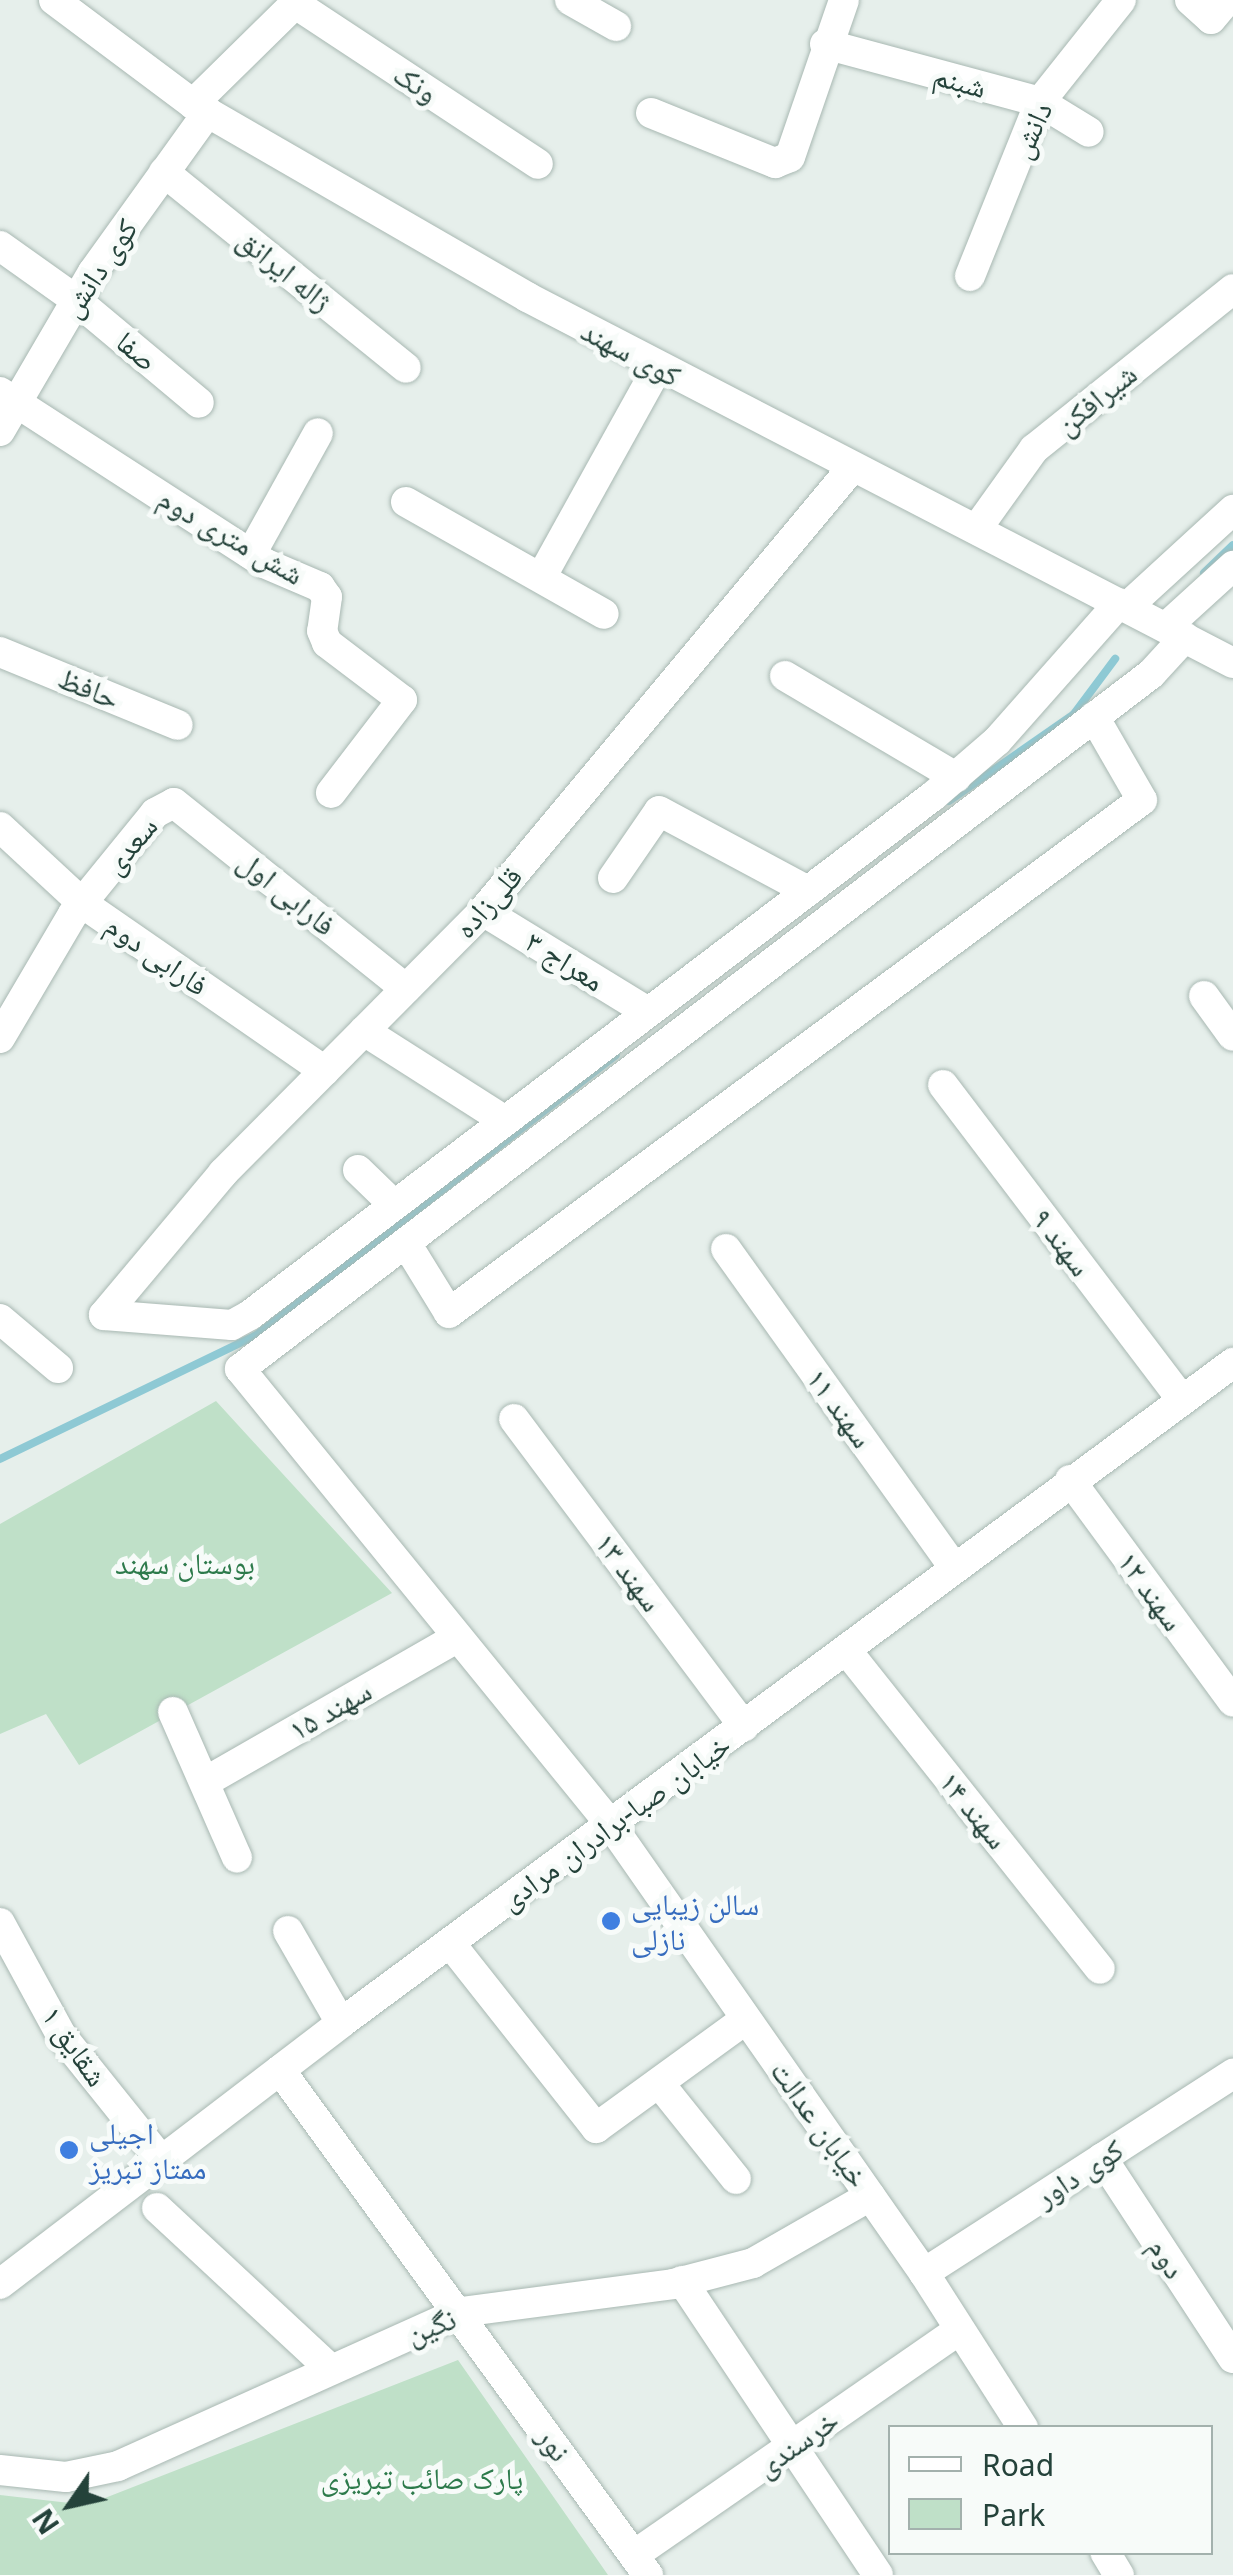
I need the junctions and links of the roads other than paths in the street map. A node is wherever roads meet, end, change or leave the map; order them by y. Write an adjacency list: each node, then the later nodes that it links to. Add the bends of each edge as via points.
1 (54, 0): 11 (street, کوی سهند)
2 (570, 0): 8 (street)
3 (844, 0): 9 (street)
4 (1121, 0): 10 (street, دانش)
5 (1190, 0): 6 (street, via 1210,19)
6 (1227, 0)
7 (297, 2): 11 (street, کوی دانش); 14 (street, ونک)
8 (616, 26)
9 (825, 44): 10 (street, شبنم); 12 (street, via 790,157 783,161)
10 (1040, 102): 13 (street, شبنم); 17 (street, دانش)
11 (201, 108): 15 (street, کوی دانش); 20 (street, کوی سهند)
12 (650, 114)
13 (1089, 132)
14 (538, 164)
15 (164, 172): 19 (street, کوی دانش); 21 (street, ژاله ایرانق)
16 (0, 246): 19 (street, صفا)
17 (970, 276)
18 (1233, 289): 29 (street, شیر‌افکن, via 1034,449)
19 (76, 300): 22 (street, کوی دانش); 23 (street, صفا)
20 (658, 367): 26 (street, کوی سهند); 32 (street)
21 (406, 368)
22 (7, 398): 24 (street, کوی دانش); 30 (street, شش متری دوم)
23 (199, 403)
24 (0, 431)
25 (318, 433): 30 (street)
26 (850, 469): 29 (street, کوی سهند); 48 (street, قلی‌زاده)
27 (406, 502): 32 (street)
28 (1233, 510): 33 (street)
29 (978, 527): 33 (street, کوی سهند)
30 (251, 554): 42 (street, شش متری دوم, via 320,587 327,596 327,643 402,700)
31 (1233, 566): 35 (street)
32 (542, 576): 34 (street)
33 (1123, 605): 35 (street, کوی سهند); 41 (street)
34 (604, 614)
35 (1176, 632): 37 (street, کوی سهند); 39 (street)
36 (0, 652): 40 (street, حافظ)
37 (1233, 662)
38 (784, 676): 41 (street)
39 (1094, 717): 60 (street); 60 (street, via 1142,800 449,1312)
40 (178, 725)
41 (956, 777): 46 (street)
42 (331, 792)
43 (166, 805): 47 (street, سعدی); 49 (street, فارابی اول, via 174,803)
44 (0, 827): 47 (street, فارابی دوم)
45 (613, 878): 46 (street, via 659,811)
46 (808, 891): 51 (street)
47 (82, 903): 54 (street, سعدی); 55 (street, فارابی دوم)
48 (483, 911): 49 (street, قلی‌زاده); 51 (street, معراج ۳)
49 (406, 989): 52 (street, قلی‌زاده)
50 (1204, 996): 53 (street)
51 (646, 1011): 57 (street)
52 (364, 1031): 55 (street, قلی‌زاده); 57 (street)
53 (1233, 1036)
54 (0, 1038)
55 (325, 1071): 59 (street, قلی‌زاده, via 223,1174 104,1314 232,1325)
56 (943, 1084): 65 (street, سهند ۹)
57 (502, 1119): 59 (street)
58 (358, 1170): 59 (street)
59 (391, 1202)
60 (406, 1243): 69 (street, خیابان عدالت, via 240,1369)
61 (726, 1250): 68 (street, سهند ۱۱)
62 (0, 1319): 64 (street)
63 (1233, 1364): 65 (street, خیابان صبا-برادران مرادی)
64 (58, 1368)
65 (1181, 1399): 67 (street, خیابان صبا-برادران مرادی)
66 (514, 1419): 73 (street, سهند ۱۳)
67 (1070, 1480): 68 (street, خیابان صبا-برادران مرادی); 71 (street, سهند ۱۲)
68 (954, 1567): 70 (street, خیابان صبا-برادران مرادی)
69 (456, 1638): 74 (street, سهند ۱۵); 75 (street, خیابان عدالت)
70 (847, 1651): 73 (street, خیابان صبا-برادران مرادی); 81 (street, سهند ۱۴)
71 (1233, 1702)
72 (172, 1712): 74 (street)
73 (744, 1726): 75 (street, خیابان صبا-برادران مرادی)
74 (205, 1782): 76 (street)
75 (610, 1825): 79 (street, خیابان صبا-برادران مرادی); 82 (street, خیابان عدالت)
76 (237, 1858)
77 (0, 1923): 80 (street, شقایق ۱)
78 (288, 1930): 83 (street)
79 (450, 1943): 83 (street, خیابان صبا-برادران مرادی); 86 (street, via 596,2128)
80 (9, 1961): 88 (street, شقایق ۱)
81 (1100, 1969)
82 (746, 2019): 86 (street); 90 (street, خیابان عدالت)
83 (341, 2023): 84 (street, خیابان صبا-برادران مرادی)
84 (280, 2070): 88 (street, خیابان صبا-برادران مرادی); 97 (street, نور)
85 (1233, 2074): 87 (street, کوی داور)
86 (659, 2082): 89 (street)
87 (1102, 2158): 94 (street, کوی داور); 99 (street, دوم)
88 (162, 2162): 92 (street, خیابان صبا-برادران مرادی)
89 (736, 2179)
90 (870, 2196): 94 (street, خیابان عدالت); 95 (street, نگین, via 753,2263)
91 (157, 2208): 100 (street)
92 (36, 2259): 93 (street); 96 (street, خیابان صبا-برادران مرادی)
93 (0, 2262)
94 (924, 2273): 98 (street, خیابان عدالت)
95 (682, 2281): 97 (street, نگین); 102 (street)
96 (0, 2284)
97 (460, 2312): 100 (street, نگین); 104 (street, نور)
98 (960, 2330): 101 (street, خیابان عدالت); 102 (street, خرسندی)
99 (1233, 2358)
100 (330, 2368): 103 (street, نگین, via 118,2466 66,2478)
101 (1021, 2425)
102 (793, 2446): 104 (street, خرسندی); 105 (street)
103 (0, 2470)
104 (641, 2565)
105 (878, 2575)

